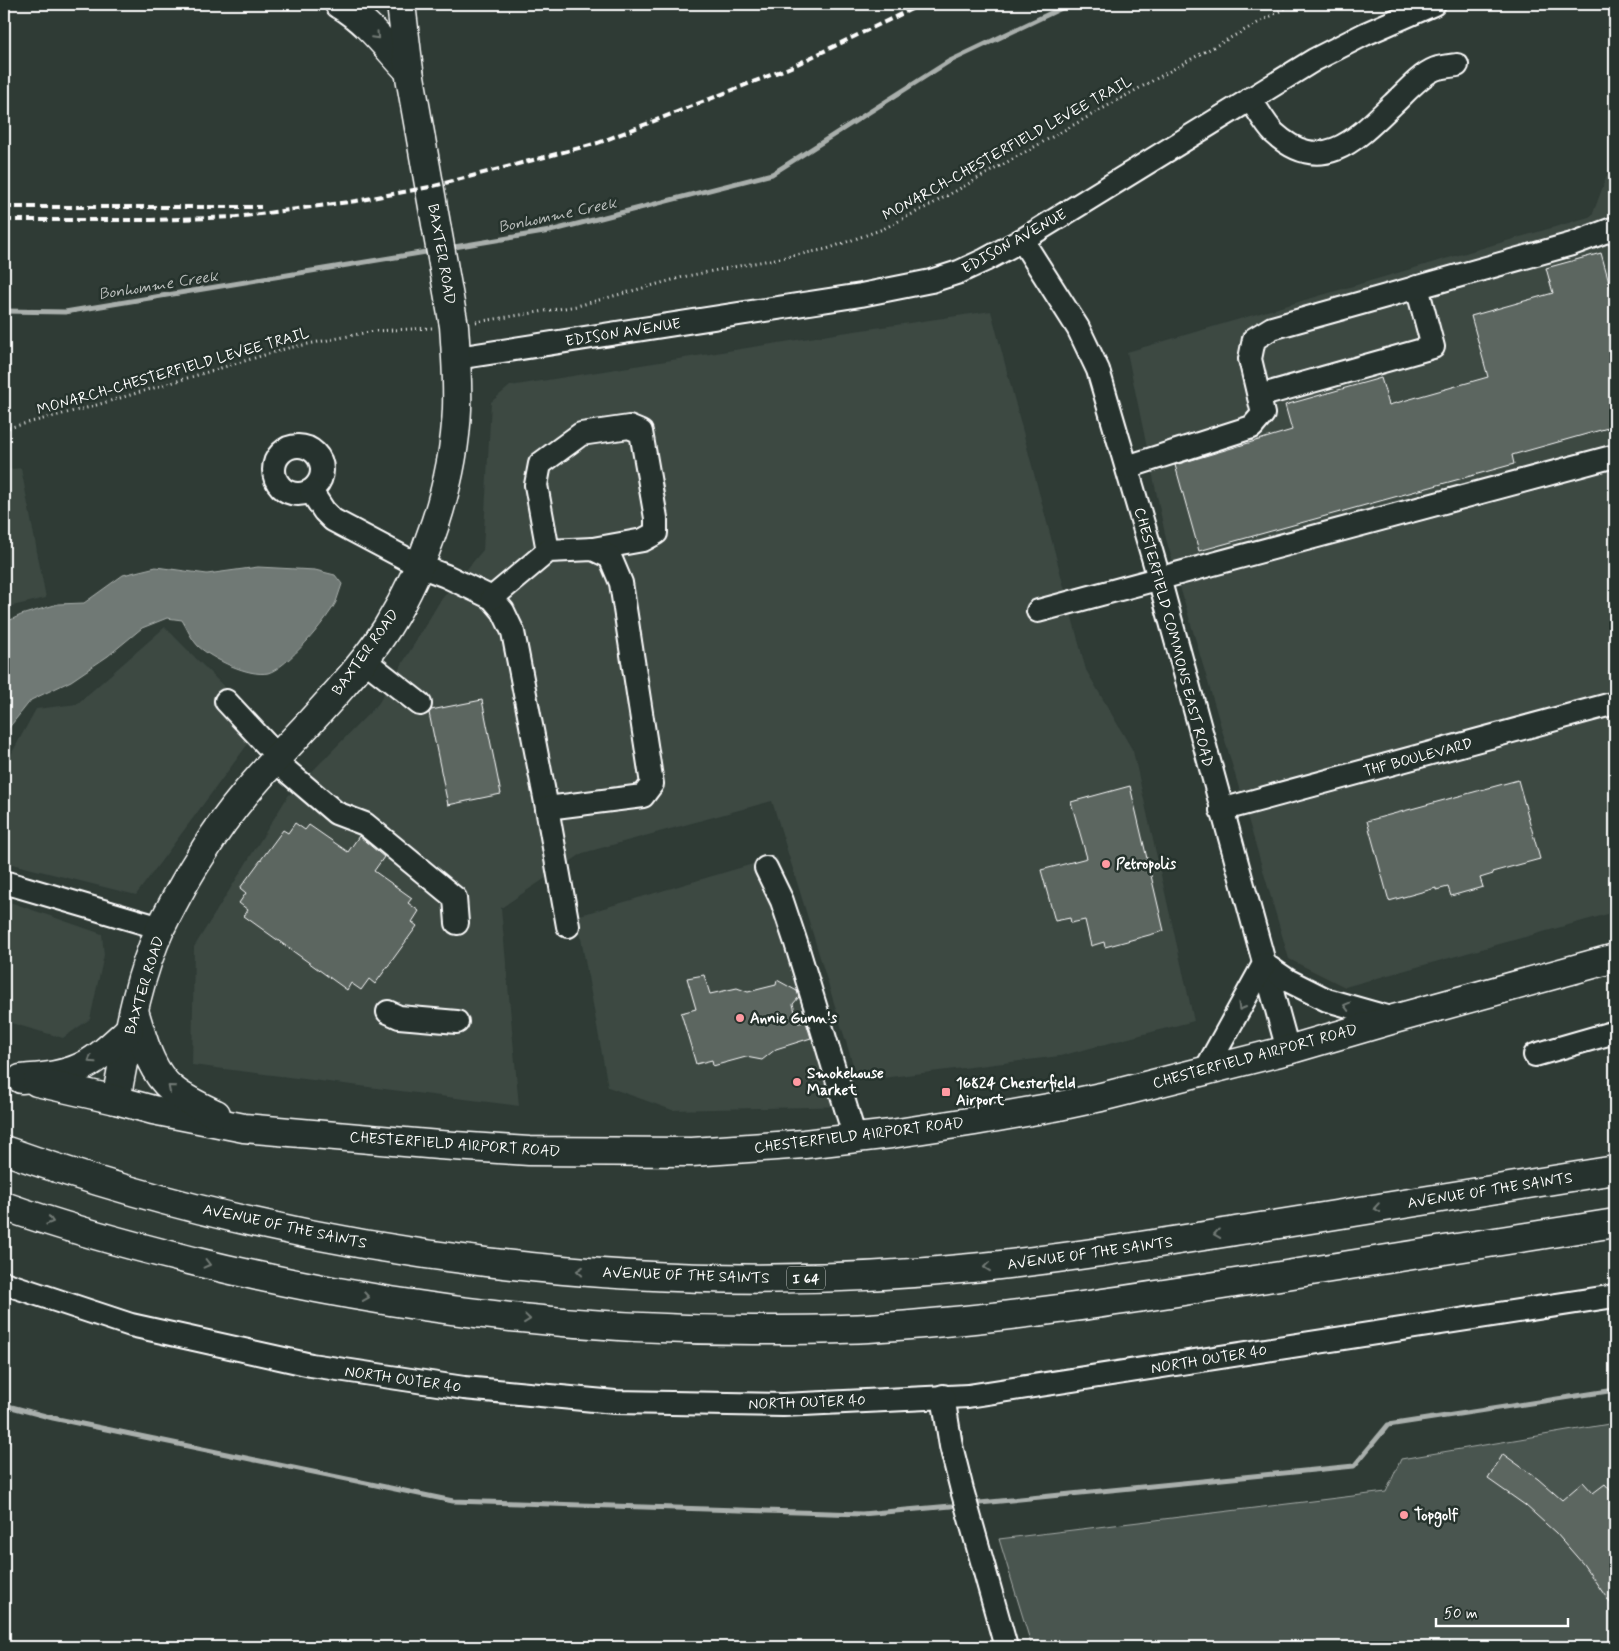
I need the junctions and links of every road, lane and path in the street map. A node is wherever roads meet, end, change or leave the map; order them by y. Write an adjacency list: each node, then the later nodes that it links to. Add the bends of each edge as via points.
1 (339, 4): 6 (main road, one-way to 6, via 368,27)
2 (401, 4): 6 (main road, BAXTER ROAD)
3 (1293, 4): 11 (path, MONARCH-CHESTERFIELD LEVEE TRAIL, via 883,229 827,249 687,276 577,306)
4 (1434, 4): 7 (street, EDISON AVENUE, via 1365,34)
5 (1457, 65): 7 (street, via 1434,70 1361,134 1338,149 1315,154 1292,148 1273,132)
6 (409, 72): 13 (main road, BAXTER ROAD)
7 (1250, 99): 9 (street, EDISON AVENUE)
8 (1615, 228): 10 (street, via 1572,244)
9 (1022, 240): 13 (street, EDISON AVENUE, via 960,272 931,281 861,295); 17 (street, CHESTERFIELD COMMONS EAST ROAD, via 1078,328 1098,370)
10 (1417, 287): 14 (street, via 1272,328 1254,339 1250,359); 14 (street, via 1433,347)
11 (481, 322)
12 (439, 328): 15 (path, MONARCH-CHESTERFIELD LEVEE TRAIL, via 374,331 288,348)
13 (457, 358): 21 (main road, BAXTER ROAD, via 457,411 452,450 443,494)
14 (1259, 396): 17 (street, via 1263,414 1252,428)
15 (4, 429)
16 (1615, 456): 22 (street)
17 (1127, 467): 22 (street, CHESTERFIELD COMMONS EAST ROAD)
18 (311, 491): 21 (street, via 333,520)
19 (593, 549): 20 (street); 20 (street, via 643,540 656,533 640,432 629,428 581,434 540,464 536,485); 30 (street, via 610,557 621,583 652,784 644,796)
20 (548, 551): 23 (street)
21 (420, 566): 23 (street); 25 (main road, BAXTER ROAD, via 386,629)
22 (1159, 578): 24 (street); 31 (street, CHESTERFIELD COMMONS EAST ROAD)
23 (492, 598): 30 (street, via 503,611 513,632)
24 (1038, 611)
25 (364, 660): 27 (street); 29 (main road, BAXTER ROAD)
26 (226, 701): 29 (street)
27 (420, 704)
28 (1615, 704): 31 (street, THF BOULEVARD)
29 (276, 758): 34 (street, via 336,813 365,824 455,898); 36 (main road, BAXTER ROAD, via 204,850)
30 (547, 808): 35 (street)
31 (1221, 810): 38 (street, CHESTERFIELD COMMONS EAST ROAD)
32 (766, 868): 50 (street, via 782,901 796,943)
33 (4, 882): 36 (street)
34 (457, 923)
35 (568, 926)
36 (161, 928): 41 (main road, BAXTER ROAD)
37 (1615, 958): 40 (main road, CHESTERFIELD AIRPORT ROAD)
38 (1264, 964): 40 (street, one-way to 38, via 1327,1000); 44 (street, CHESTERFIELD COMMONS EAST ROAD); 46 (street, one-way to 46)
39 (388, 1012): 42 (street, via 399,1017)
40 (1394, 1018): 44 (main road, CHESTERFIELD AIRPORT ROAD)
41 (131, 1020): 47 (main road, one-way to 47, via 98,1057 80,1068 59,1074); 48 (main road, BAXTER ROAD); 49 (main road, one-way to 41, via 172,1090 152,1064)
42 (457, 1022)
43 (1615, 1032): 45 (street)
44 (1288, 1050): 46 (main road, CHESTERFIELD AIRPORT ROAD)
45 (1535, 1055)
46 (1204, 1071): 50 (main road, CHESTERFIELD AIRPORT ROAD, via 1054,1107)
47 (13, 1077): 48 (main road, CHESTERFIELD AIRPORT ROAD)
48 (116, 1100): 49 (main road, CHESTERFIELD AIRPORT ROAD)
49 (244, 1128): 50 (main road, CHESTERFIELD AIRPORT ROAD, via 556,1152 692,1152)
50 (855, 1138)
51 (4, 1150): 52 (main road, AVENUE OF THE SAINTS / I 64, one-way to 51, via 1177,1241 990,1266 850,1276 721,1279 656,1277 524,1265 333,1238 142,1194)
52 (1615, 1170)
53 (4, 1206): 54 (main road, one-way to 54, via 153,1251 352,1295 537,1320 722,1330 862,1328 1058,1310)
54 (1615, 1223)
55 (4, 1283): 57 (street, NORTH OUTER 40, via 131,1325 311,1365 464,1388 615,1402 783,1405)
56 (1615, 1296): 57 (street, NORTH OUTER 40, via 968,1396)
57 (943, 1396): 58 (street, via 950,1446)
58 (1006, 1647)

